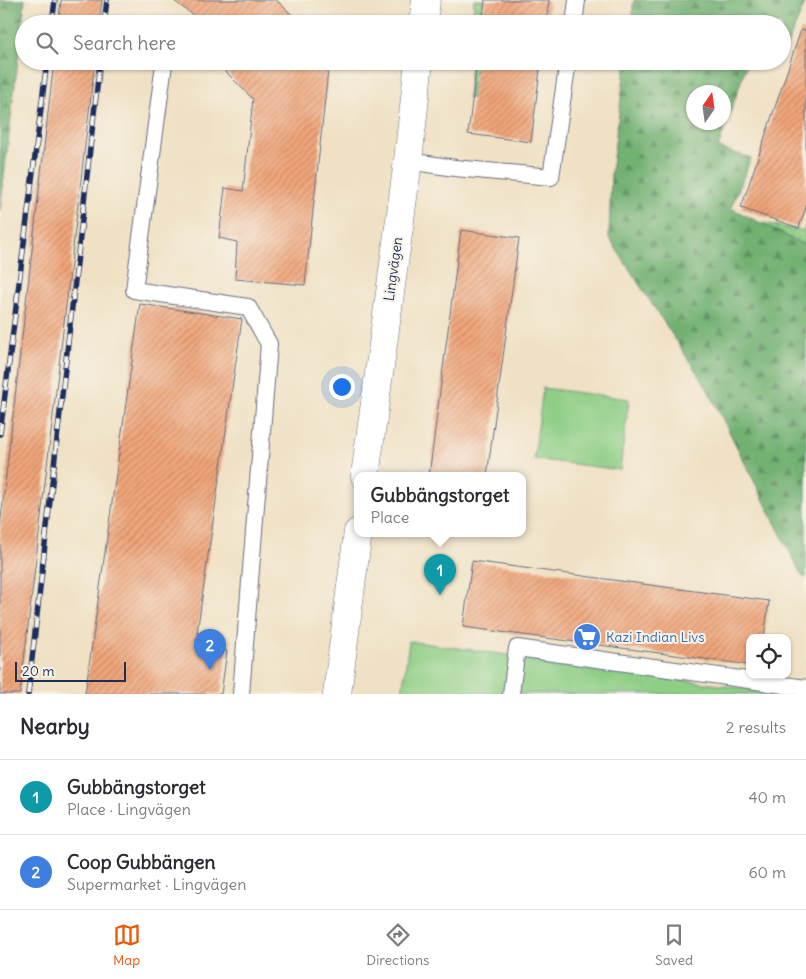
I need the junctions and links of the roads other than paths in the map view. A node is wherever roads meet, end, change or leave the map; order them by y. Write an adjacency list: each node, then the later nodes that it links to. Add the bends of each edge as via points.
1 (426, 0): 3 (street)
2 (577, 0): 4 (lane)
3 (424, 15)
4 (575, 15)
5 (163, 70): 12 (lane, via 134,290 248,306 269,344)
6 (418, 70): 8 (street, Lingvägen)
7 (567, 70): 8 (lane, via 551,177)
8 (408, 161): 9 (street, Lingvägen)
9 (366, 472)
10 (357, 537): 13 (street)
11 (806, 688): 14 (lane, via 517,648)
12 (242, 694)
13 (337, 694)
14 (511, 694)

